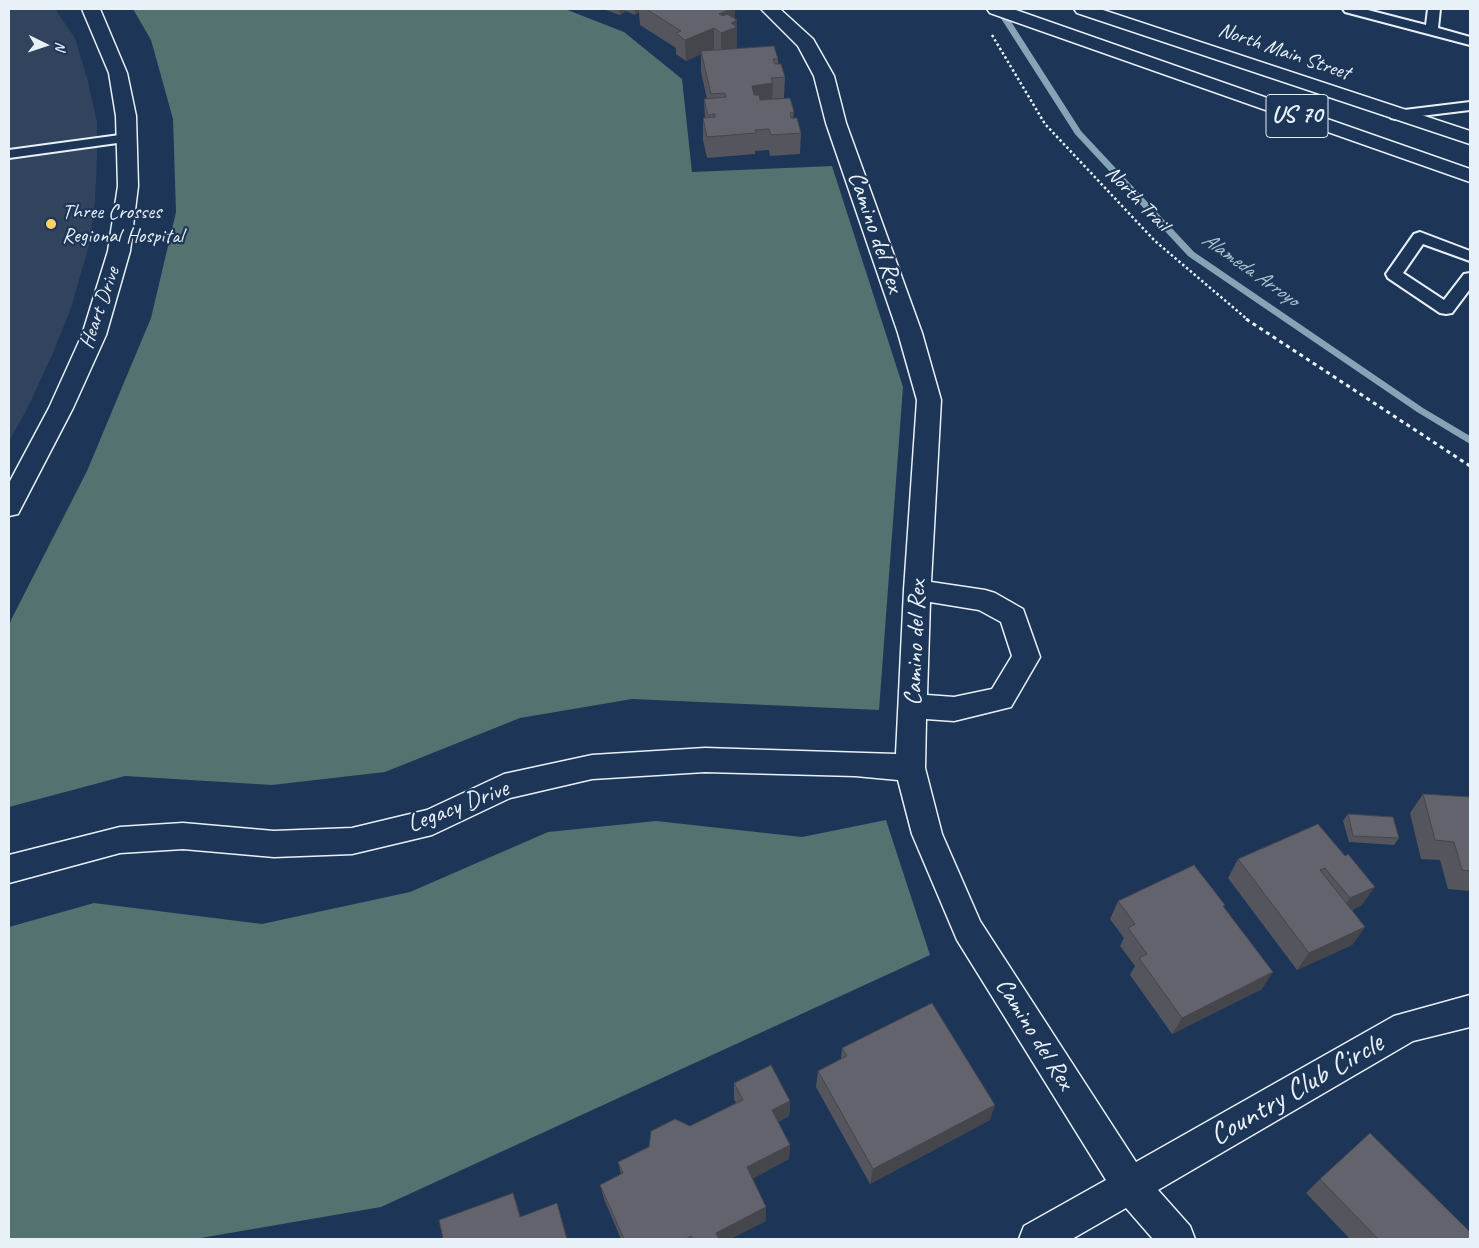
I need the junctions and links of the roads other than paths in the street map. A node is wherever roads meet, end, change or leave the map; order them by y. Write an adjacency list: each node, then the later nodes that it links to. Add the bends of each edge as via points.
1 (91, 9): 12 (street, Heart Drive, via 118,73)
2 (770, 9): 20 (street, Camino del Rex, via 806,43 824,76 836,122 907,324 928,400)
3 (996, 9): 9 (street, US 70)
4 (1085, 9): 11 (street, North Main Street / US 70)
5 (1434, 9): 7 (lane)
6 (1358, 10): 7 (lane)
7 (1431, 30): 8 (lane)
8 (1470, 41)
9 (1255, 101): 14 (street, via 1281,97 1438,150 1461,152); 16 (street, US 70)
10 (1470, 106): 11 (lane)
11 (1405, 118): 13 (street, North Main Street)
12 (127, 138): 15 (lane); 19 (street, Heart Drive, via 128,186 119,251 94,335)
13 (1470, 138)
14 (1470, 146)
15 (9, 154)
16 (1470, 176)
17 (1470, 256): 18 (lane, via 1420,238 1394,274 1446,309)
18 (1470, 278)
19 (9, 507)
20 (918, 590): 21 (street, Camino del Rex); 21 (street, via 986,600 1013,616 1026,657 1002,699 954,709)
21 (913, 706): 22 (street, Camino del Rex)
22 (910, 768): 23 (street, Legacy Drive, via 705,760 592,767 504,787 432,822 352,841 274,844 183,836 120,840); 25 (street, Camino del Rex, via 927,834 968,930)
23 (9, 869)
24 (1470, 1011): 25 (street, Country Club Circle, via 1406,1027)
25 (1131, 1187): 26 (street, Country Club Circle); 27 (street, Camino del Rex)
26 (1037, 1239)
27 (1177, 1239)

